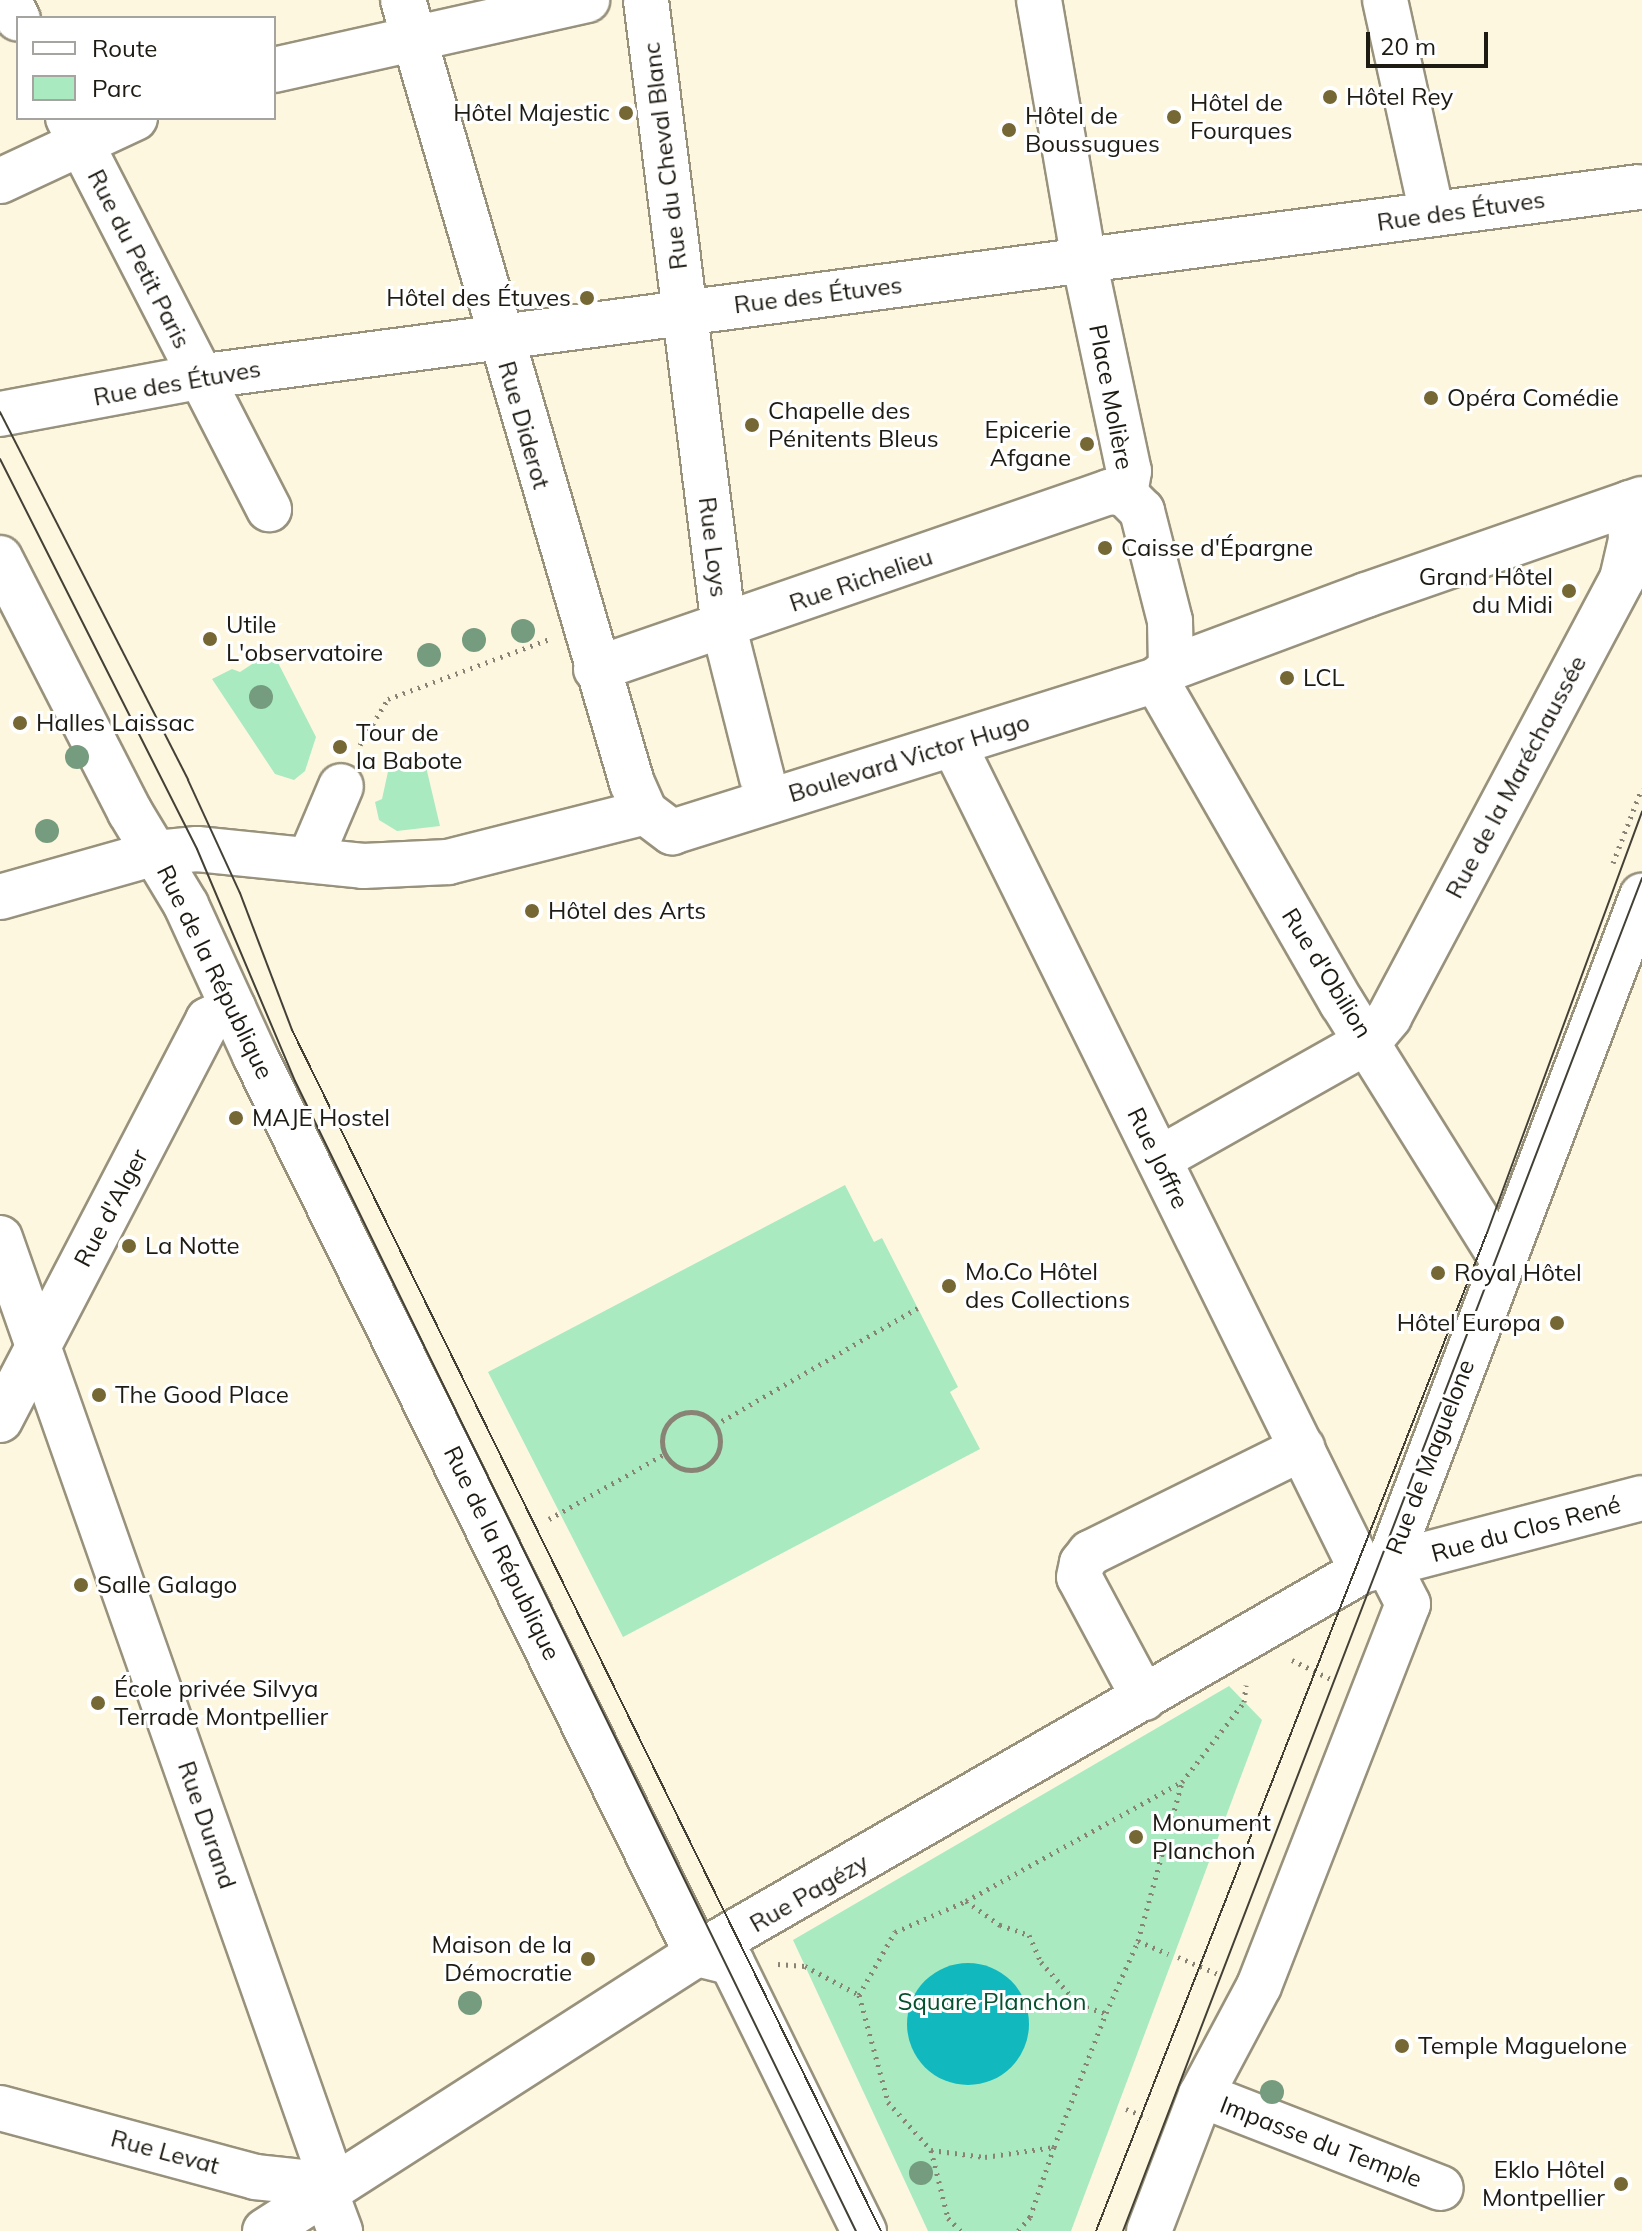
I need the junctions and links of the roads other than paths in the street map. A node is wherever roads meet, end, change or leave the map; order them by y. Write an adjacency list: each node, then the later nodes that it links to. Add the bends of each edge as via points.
1 (587, 0): 5 (street)
2 (646, 0): 13 (street, Rue du Cheval Blanc)
3 (1039, 0): 12 (street, Place Molière)
4 (1385, 0): 11 (street)
5 (409, 18): 6 (street); 14 (street, Rue Diderot)
6 (276, 69)
7 (125, 120): 8 (street)
8 (74, 130): 9 (street); 15 (street, Rue du Petit Paris)
9 (0, 181)
10 (1639, 187): 11 (street, Rue des Étuves)
11 (1432, 214): 12 (street, Rue des Étuves)
12 (1084, 260): 13 (street, Rue des Étuves); 17 (street, Place Molière, via 1129,471)
13 (683, 312): 14 (street, Rue des Étuves); 21 (street, Rue Loys)
14 (498, 336): 15 (street, Rue des Étuves); 22 (street, Rue Diderot)
15 (198, 377): 16 (street, Rue des Étuves); 19 (street, Rue du Petit Paris)
16 (0, 414)
17 (1125, 494): 21 (street, Rue Richelieu, via 1109,492); 23 (street, Place Molière, via 1142,511 1170,621)
18 (1636, 501): 23 (street, Boulevard Victor Hugo); 33 (street, Rue de la Maréchaussée, via 1622,579 1389,1017)
19 (269, 509)
20 (0, 558): 28 (street, Rue de la République)
21 (724, 628): 22 (street, Rue Richelieu); 25 (street, Rue Loys)
22 (596, 669): 27 (street, Rue Diderot)
23 (1164, 674): 24 (street, Boulevard Victor Hugo); 33 (street, Rue d'Obilion, via 1303,938)
24 (954, 745): 27 (street, Boulevard Victor Hugo, via 672,832); 34 (street, Rue Joffre)
25 (762, 778)
26 (341, 786): 29 (street)
27 (645, 812): 29 (street, via 448,862 363,866)
28 (156, 853): 29 (street, via 220,847); 31 (street); 32 (street, Rue de la République)
29 (310, 859)
30 (1642, 896): 36 (street, Rue de Maguelone)
31 (0, 897)
32 (233, 1008): 37 (street, Rue d'Alger, via 208,1020); 43 (street, Rue de la République)
33 (1370, 1040): 34 (street); 36 (street, Rue d'Obilion)
34 (1159, 1159): 39 (street, Rue Joffre)
35 (0, 1238): 37 (street, Rue Durand)
36 (1504, 1262): 41 (street, Rue de Maguelone)
37 (39, 1346): 38 (street, Rue d'Alger); 46 (street, Rue Durand)
38 (0, 1420)
39 (1302, 1448): 41 (street, Rue Joffre); 42 (street, via 1090,1553 1082,1563 1079,1577)
40 (1642, 1498): 41 (street, Rue du Clos René)
41 (1375, 1568): 42 (street, Rue Pagézy); 44 (street, Rue de Maguelone, via 1408,1604 1259,1986)
42 (1144, 1698): 43 (street, Rue Pagézy)
43 (697, 1954): 46 (street, Rue Pagézy); 50 (street, via 732,1963)
44 (1201, 2095): 47 (street, Impasse du Temple); 51 (street, Rue de Maguelone)
45 (0, 2108): 46 (street, Rue Levat, via 255,2177)
46 (329, 2188): 48 (street, Rue Pagézy); 49 (street, Rue Durand)
47 (1441, 2188)
48 (274, 2228)
49 (340, 2231)
50 (864, 2231)
51 (1149, 2231)

